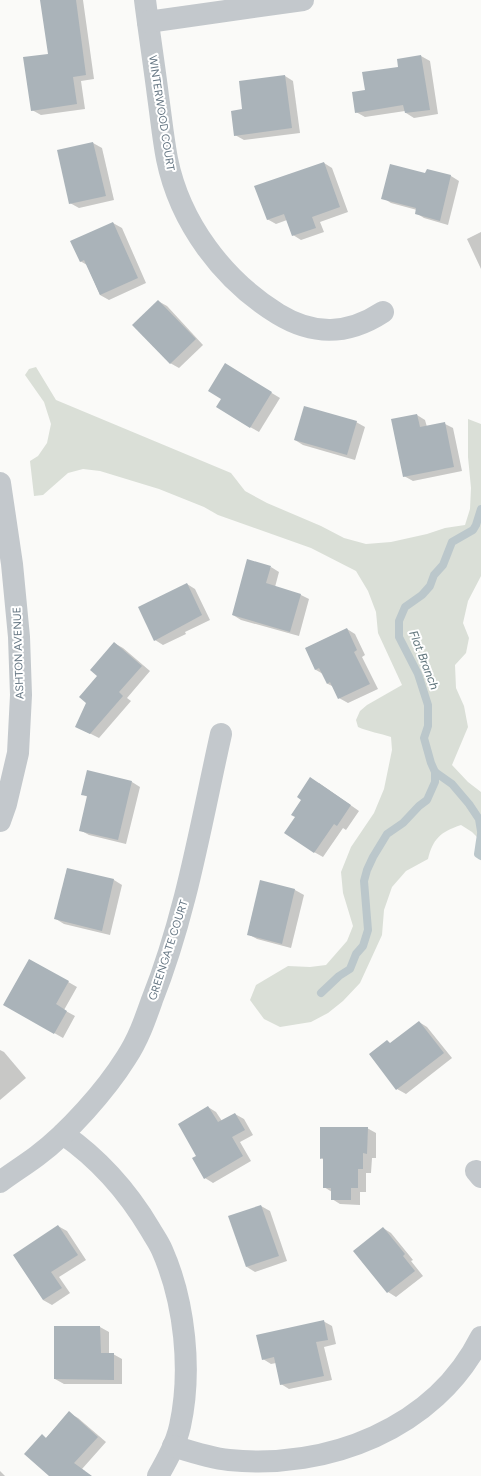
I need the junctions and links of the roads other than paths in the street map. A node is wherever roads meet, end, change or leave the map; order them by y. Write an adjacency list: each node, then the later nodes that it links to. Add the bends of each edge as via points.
1 (145, 0): 3 (street, WINTERWOOD COURT)
2 (303, 0): 3 (street)
3 (148, 22): 4 (street, WINTERWOOD COURT, via 167,159 178,196 195,230 217,261 267,307 293,323 314,329 332,330 355,326)
4 (383, 312)
5 (0, 483): 7 (street, ASHTON AVENUE, via 19,630 21,695 18,754)
6 (221, 734): 8 (street, GREENGATE COURT, via 182,908 163,974 138,1037 126,1058 96,1099)
7 (0, 821)
8 (63, 1134): 9 (street, GREENGATE COURT, via 38,1156); 11 (street, via 111,1175 137,1207 162,1250 174,1282 183,1324 186,1359 185,1394 180,1427)
9 (0, 1182)
10 (481, 1338): 11 (street, via 453,1378 426,1405 396,1426 361,1443 331,1453 292,1460 252,1462 205,1456)
11 (173, 1446): 12 (street)
12 (158, 1476)

